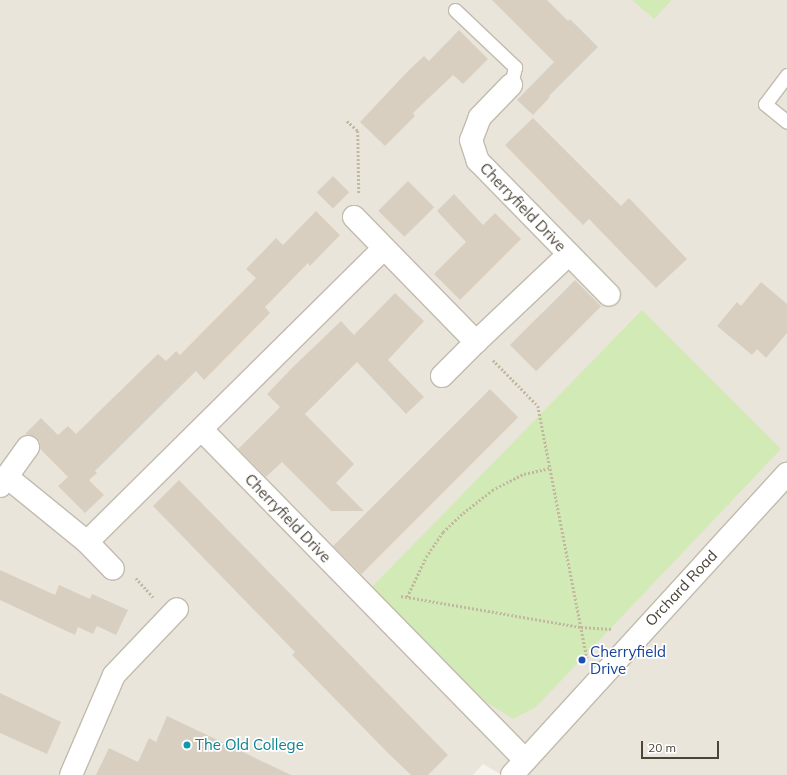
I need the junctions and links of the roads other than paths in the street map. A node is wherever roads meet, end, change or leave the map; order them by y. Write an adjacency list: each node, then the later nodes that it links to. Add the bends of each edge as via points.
1 (455, 10): 3 (lane, Cherryfield Drive, via 515,67)
2 (787, 75): 4 (lane, via 765,104)
3 (511, 85): 7 (street, Cherryfield Drive, via 480,117 471,140 478,161)
4 (787, 122)
5 (354, 217): 6 (street)
6 (383, 249): 9 (street); 11 (street)
7 (569, 254): 8 (street, Cherryfield Drive); 9 (street, Cherryfield Drive)
8 (609, 294)
9 (476, 342): 10 (street, Cherryfield Drive)
10 (442, 376)
11 (202, 430): 15 (street); 18 (street, Cherryfield Drive, via 359,590)
12 (28, 447): 14 (street)
13 (787, 474): 18 (street, Orchard Road)
14 (3, 481): 15 (street)
15 (87, 542): 16 (street)
16 (113, 569)
17 (174, 613): 19 (street, via 114,675)
18 (519, 768)
19 (71, 775)

